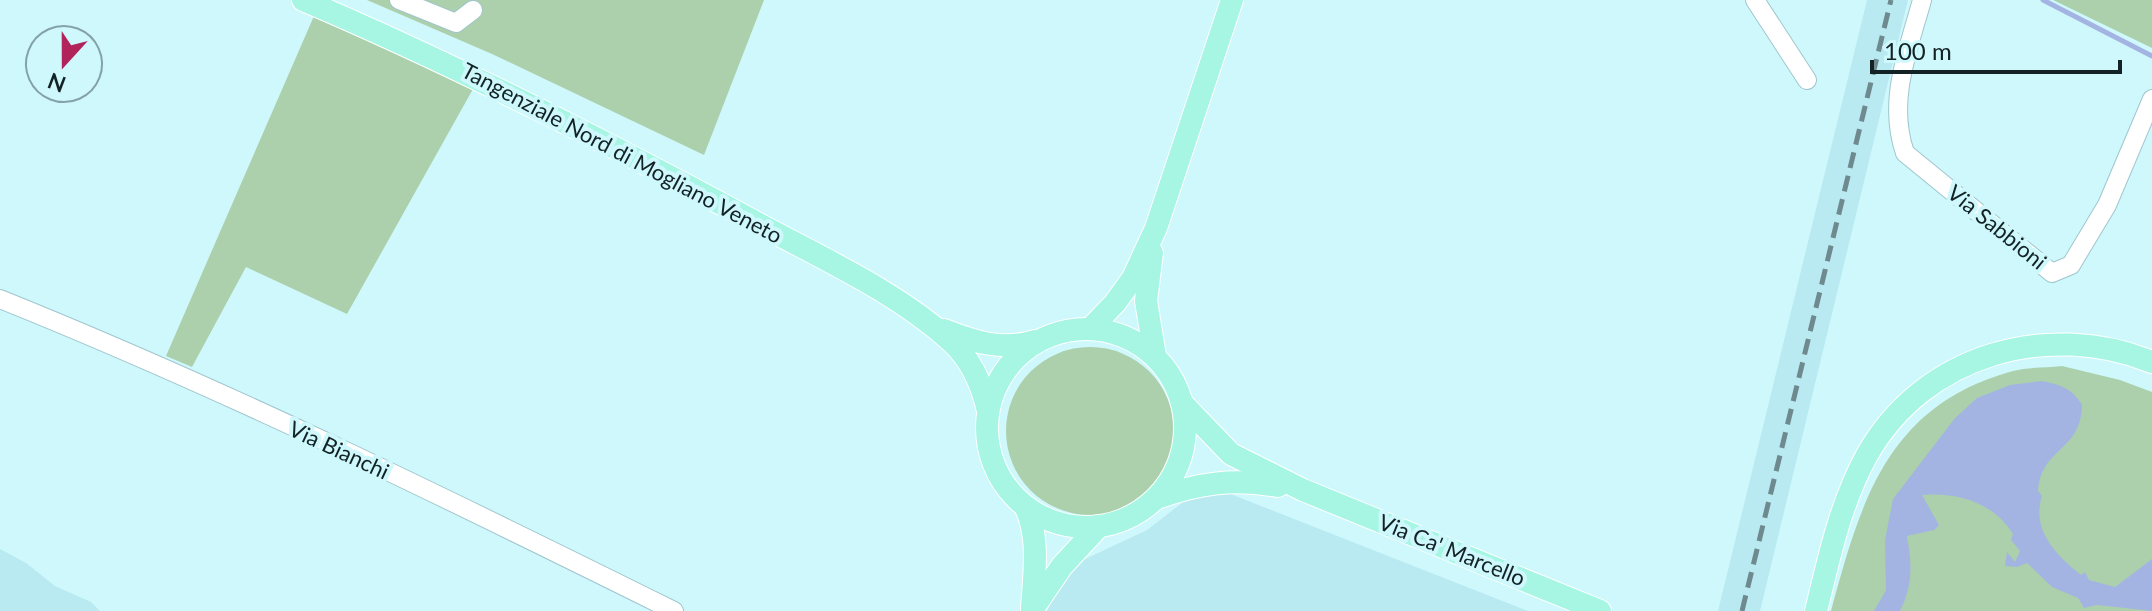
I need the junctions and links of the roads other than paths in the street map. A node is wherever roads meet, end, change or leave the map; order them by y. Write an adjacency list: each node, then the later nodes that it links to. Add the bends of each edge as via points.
1 (303, 0): 11 (main road, Tangenziale Nord di Mogliano Veneto, via 434,55 650,164 860,279)
2 (399, 0): 6 (street, via 456,23)
3 (1232, 0): 9 (main road)
4 (1755, 0): 7 (street)
5 (1922, 0): 8 (street, Via Sabbioni, via 1896,99 1896,129 1905,153 2052,273 2071,265 2107,205)
6 (473, 10)
7 (1807, 80)
8 (2152, 99)
9 (1156, 228): 12 (main road, via 1133,278); 14 (main road, via 1146,301)
10 (0, 299): 23 (street, Via Bianchi, via 130,352)
11 (932, 325): 13 (main road, Tangenziale Nord di Mogliano Veneto, via 988,344 1021,346); 17 (main road, Tangenziale Nord di Mogliano Veneto, via 970,363)
12 (1090, 329): 13 (main road); 14 (main road, via 1127,338)
13 (1040, 340): 17 (main road, via 1008,366)
14 (1155, 356): 16 (main road)
15 (2152, 362): 25 (main road, via 2094,345 2027,346 1974,360 1927,387 1894,418 1867,456 1848,496)
16 (1183, 404): 18 (main road, via 1231,454); 19 (main road, via 1186,427 1180,460)
17 (988, 411): 20 (main road, via 986,433 993,464)
18 (1303, 490): 19 (main road, via 1227,480); 24 (main road, Via Ca' Marcello)
19 (1157, 498): 21 (main road, via 1131,517)
20 (1026, 508): 21 (main road, via 1066,525); 22 (main road, via 1036,545)
21 (1099, 526): 22 (main road)
22 (1032, 610)
23 (674, 611)
24 (1600, 611)
25 (1816, 611)

